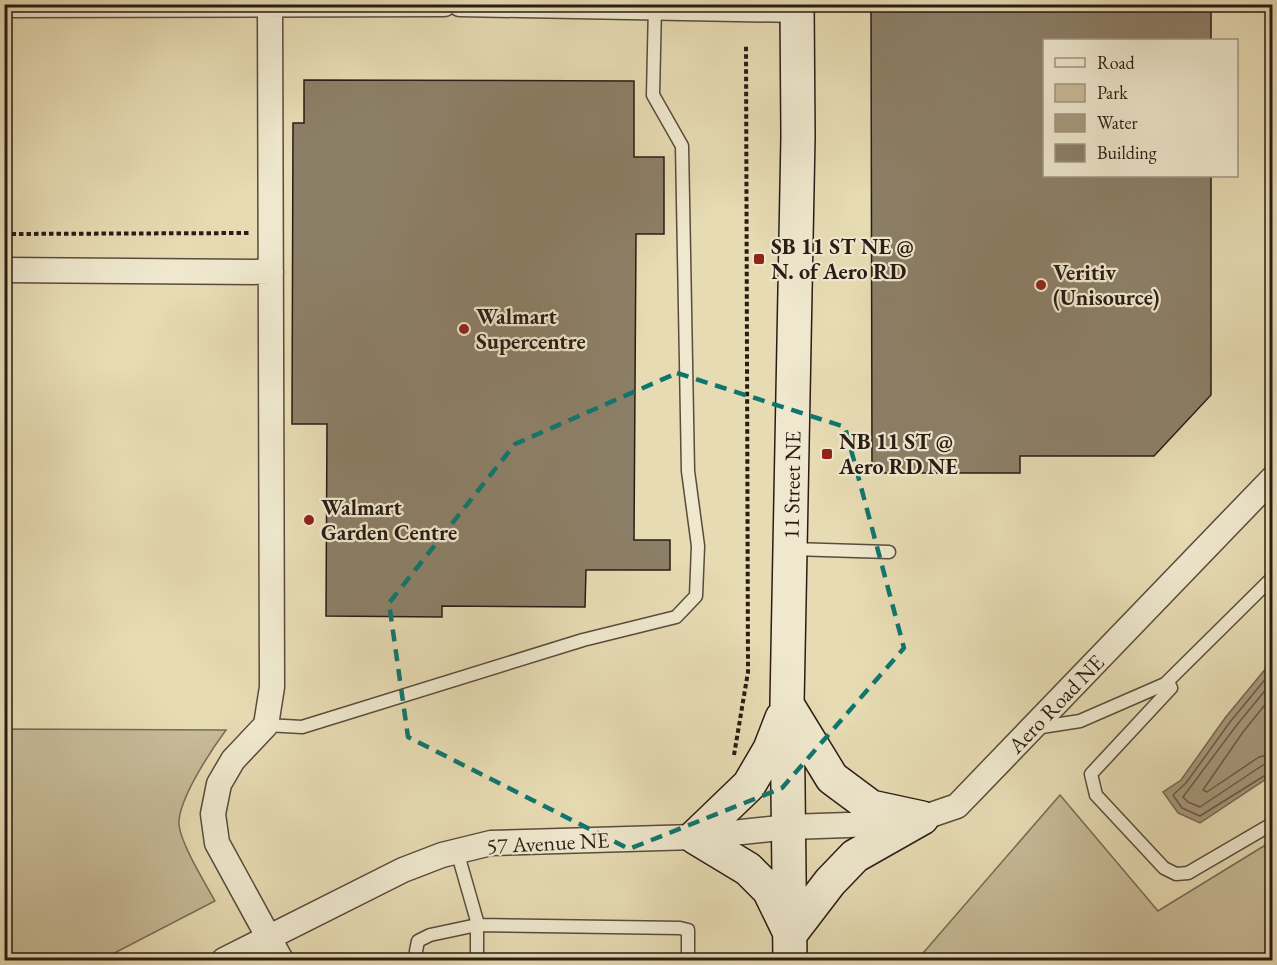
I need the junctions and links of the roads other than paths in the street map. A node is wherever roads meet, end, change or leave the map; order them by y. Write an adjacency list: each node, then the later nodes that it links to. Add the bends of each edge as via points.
1 (444, 4): 4 (street)
2 (460, 4): 6 (street)
3 (4, 5): 4 (street)
4 (270, 5): 9 (street)
5 (690, 5): 6 (street); 7 (street)
6 (655, 6): 16 (lane, via 653,94 682,146 688,471 698,546 696,596 676,617 583,640 302,727)
7 (799, 6): 11 (street, 11 Street NE)
8 (4, 270): 9 (street)
9 (271, 272): 16 (street, via 272,687)
10 (1272, 479): 17 (street, Aero Road NE)
11 (791, 549): 12 (lane); 15 (street, 11 Street NE)
12 (889, 552)
13 (1272, 578): 14 (lane)
14 (1165, 684): 17 (lane, via 1080,721); 19 (lane, via 1171,688 1091,774 1096,795 1164,868 1176,874 1188,873)
15 (787, 704): 18 (street, via 832,778 871,807); 20 (street, 11 Street NE); 21 (street, via 770,749 749,785)
16 (266, 725): 24 (street, via 233,760 219,784 213,814 217,843)
17 (1031, 729): 18 (street, Aero Road NE, via 957,806)
18 (922, 818): 20 (street, Aero Road NE); 25 (street, via 855,856 830,882)
19 (1272, 824)
20 (789, 827): 21 (street, 57 Avenue NE); 25 (street, 11 Street NE)
21 (695, 837): 22 (street, 57 Avenue NE, via 491,843); 25 (street, via 748,869 769,890)
22 (457, 851): 23 (lane); 24 (street, 57 Avenue NE, via 403,870)
23 (477, 925): 26 (lane, via 430,935 418,941); 29 (lane); 30 (lane, via 680,928 688,930)
24 (270, 937): 27 (street, 57 Avenue NE); 28 (street)
25 (791, 947)
26 (416, 951)
27 (224, 960)
28 (281, 960)
29 (477, 960)
30 (688, 960)

